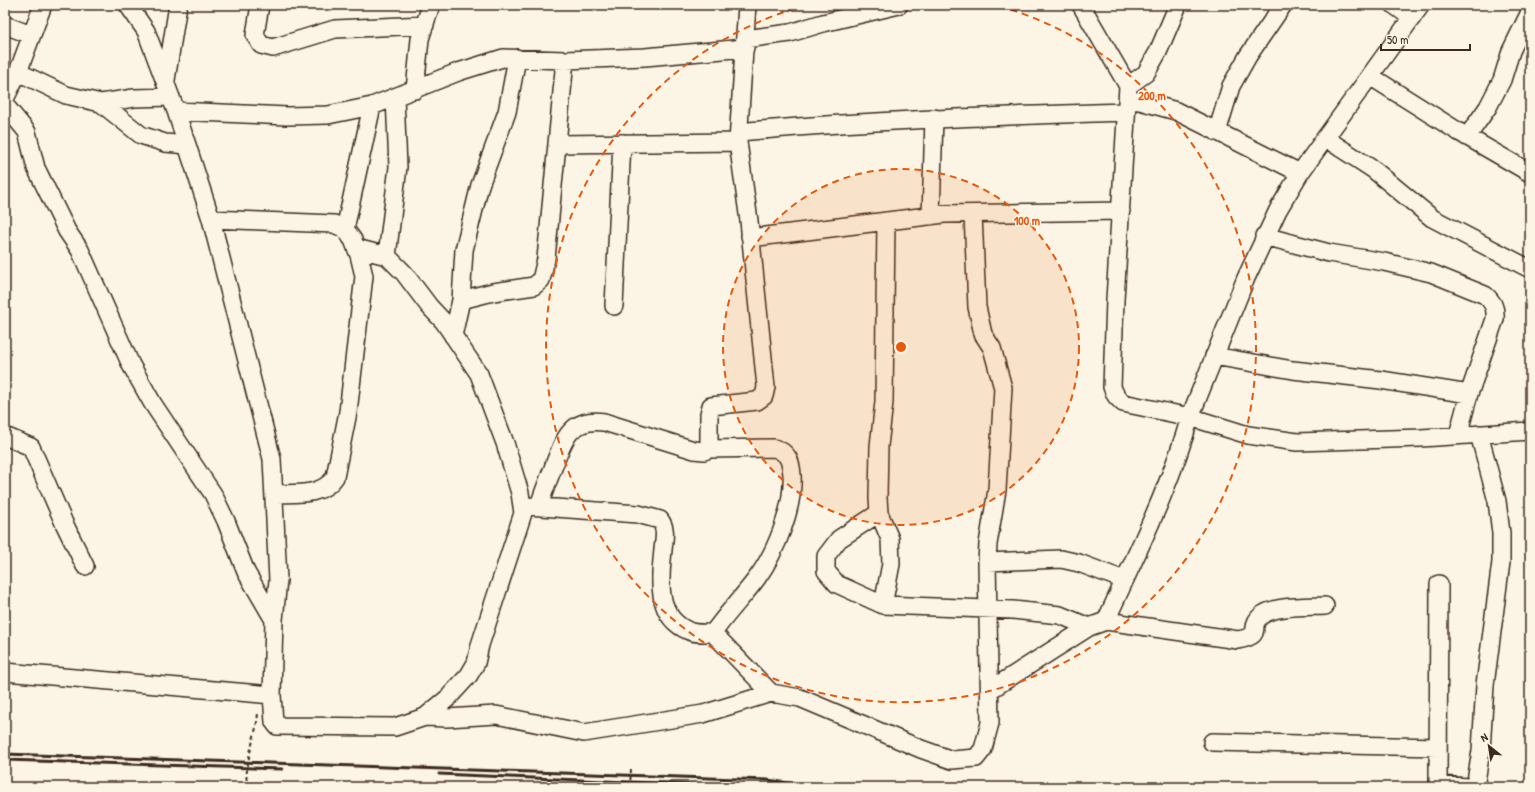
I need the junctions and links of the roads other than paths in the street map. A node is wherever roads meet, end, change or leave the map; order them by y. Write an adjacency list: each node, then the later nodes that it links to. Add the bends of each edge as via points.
1 (43, 5): 16 (street)
2 (128, 5): 23 (street, via 146,30)
3 (178, 5): 23 (street)
4 (260, 5): 15 (street, via 255,35 261,45 273,48 335,29 357,26)
5 (431, 5): 15 (street)
6 (747, 5): 17 (street)
7 (899, 5): 17 (street)
8 (1081, 5): 26 (street)
9 (1178, 5): 26 (street, via 1158,52)
10 (1283, 5): 31 (street, via 1231,86)
11 (1394, 5): 12 (street)
12 (1417, 11): 21 (street)
13 (1530, 12): 32 (street, via 1511,51 1499,87)
14 (5, 24): 16 (street)
15 (425, 25): 22 (street, via 417,62)
16 (31, 35): 20 (street)
17 (745, 43): 19 (street, via 645,57); 33 (street)
18 (517, 58): 19 (street); 22 (street, via 495,60); 51 (street, via 507,112 480,186 464,250)
19 (565, 60): 36 (street)
20 (18, 72): 25 (street); 27 (street, via 66,95)
21 (1370, 76): 32 (street); 34 (street)
22 (415, 90): 24 (street)
23 (171, 97): 27 (street, via 134,98); 29 (street, via 287,116 328,115); 37 (street)
24 (395, 97): 29 (street); 49 (street, via 398,167)
25 (5, 99)
26 (1127, 99): 30 (street); 31 (street, via 1176,111); 40 (street)
27 (101, 103): 37 (street, via 141,135 165,143)
28 (5, 105): 73 (street, via 27,132 36,168 67,231 80,250 132,365 153,404 213,494 246,572)
29 (372, 106): 45 (street)
30 (934, 118): 33 (street, via 822,124); 42 (street)
31 (1217, 132): 38 (street)
32 (1467, 136): 39 (street)
33 (738, 137): 35 (street); 46 (street)
34 (1325, 138): 38 (street); 50 (street, via 1374,170 1432,218)
35 (622, 143): 36 (street); 52 (street)
36 (557, 144): 51 (street, via 546,259 541,280 534,286)
37 (187, 145): 43 (street)
38 (1300, 173): 47 (street)
39 (1530, 173)
40 (1121, 211): 41 (street); 56 (street, via 1112,387 1116,396 1123,402)
41 (973, 214): 42 (street); 66 (street, via 977,307 983,334 992,348 1003,388 997,490)
42 (931, 216): 44 (street)
43 (211, 219): 45 (street, via 334,224); 62 (street, via 272,459)
44 (886, 221): 46 (street); 65 (street, via 884,402 879,446)
45 (345, 229): 48 (street)
46 (750, 236): 61 (street, via 766,387 764,396 757,401 711,406)
47 (1264, 236): 54 (street); 55 (street, via 1329,253 1431,273 1485,295 1496,309 1495,319)
48 (356, 248): 49 (street); 62 (street, via 364,276 348,412 335,477 330,485 318,492)
49 (387, 256): 53 (street, via 404,273)
50 (1530, 269)
51 (461, 300): 53 (street)
52 (614, 306)
53 (453, 336): 63 (street, via 480,374 505,443)
54 (1214, 356): 55 (street, via 1293,370); 56 (street)
55 (1469, 394): 59 (street)
56 (1190, 417): 59 (street, via 1248,435 1297,442); 68 (street, via 1175,464)
57 (1530, 431): 58 (street)
58 (1479, 434): 59 (street); 86 (street, via 1497,501 1501,562)
59 (1458, 435)
60 (5, 436): 67 (street, via 31,447)
61 (709, 449): 64 (street, via 694,450 604,422 583,423 565,436); 76 (street, via 782,450 791,465 792,483 782,530 765,566)
62 (274, 494): 73 (street, via 278,580)
63 (522, 506): 64 (street); 81 (street, via 523,513 517,536 476,663 459,687)
64 (539, 506): 76 (street, via 638,514 660,520 665,530 660,585 662,600 669,615 689,632)
65 (880, 513): 70 (street, via 890,539 891,564); 70 (street, via 839,540 826,556 826,571 837,584)
66 (987, 562): 68 (street, via 1061,559); 72 (street)
67 (86, 566)
68 (1124, 580): 74 (street)
69 (1439, 584): 83 (street)
70 (883, 605): 72 (street)
71 (1325, 606): 74 (street, via 1271,611 1260,616 1250,638 1238,640)
72 (988, 609): 75 (street, via 1060,615); 78 (street)
73 (274, 620): 80 (street)
74 (1106, 621): 75 (street)
75 (1089, 627): 78 (street)
76 (713, 633): 79 (street)
77 (5, 672): 80 (street)
78 (990, 690): 79 (street, via 990,723 983,749 976,758 952,760 807,701)
79 (771, 693): 81 (street, via 703,714 584,733 496,715 447,718)
80 (266, 695): 81 (street, via 277,726 395,727)
81 (425, 716)
82 (1212, 742): 83 (street)
83 (1438, 747): 84 (street)
84 (1438, 786): 85 (street)
85 (1470, 787)
86 (1475, 787)

